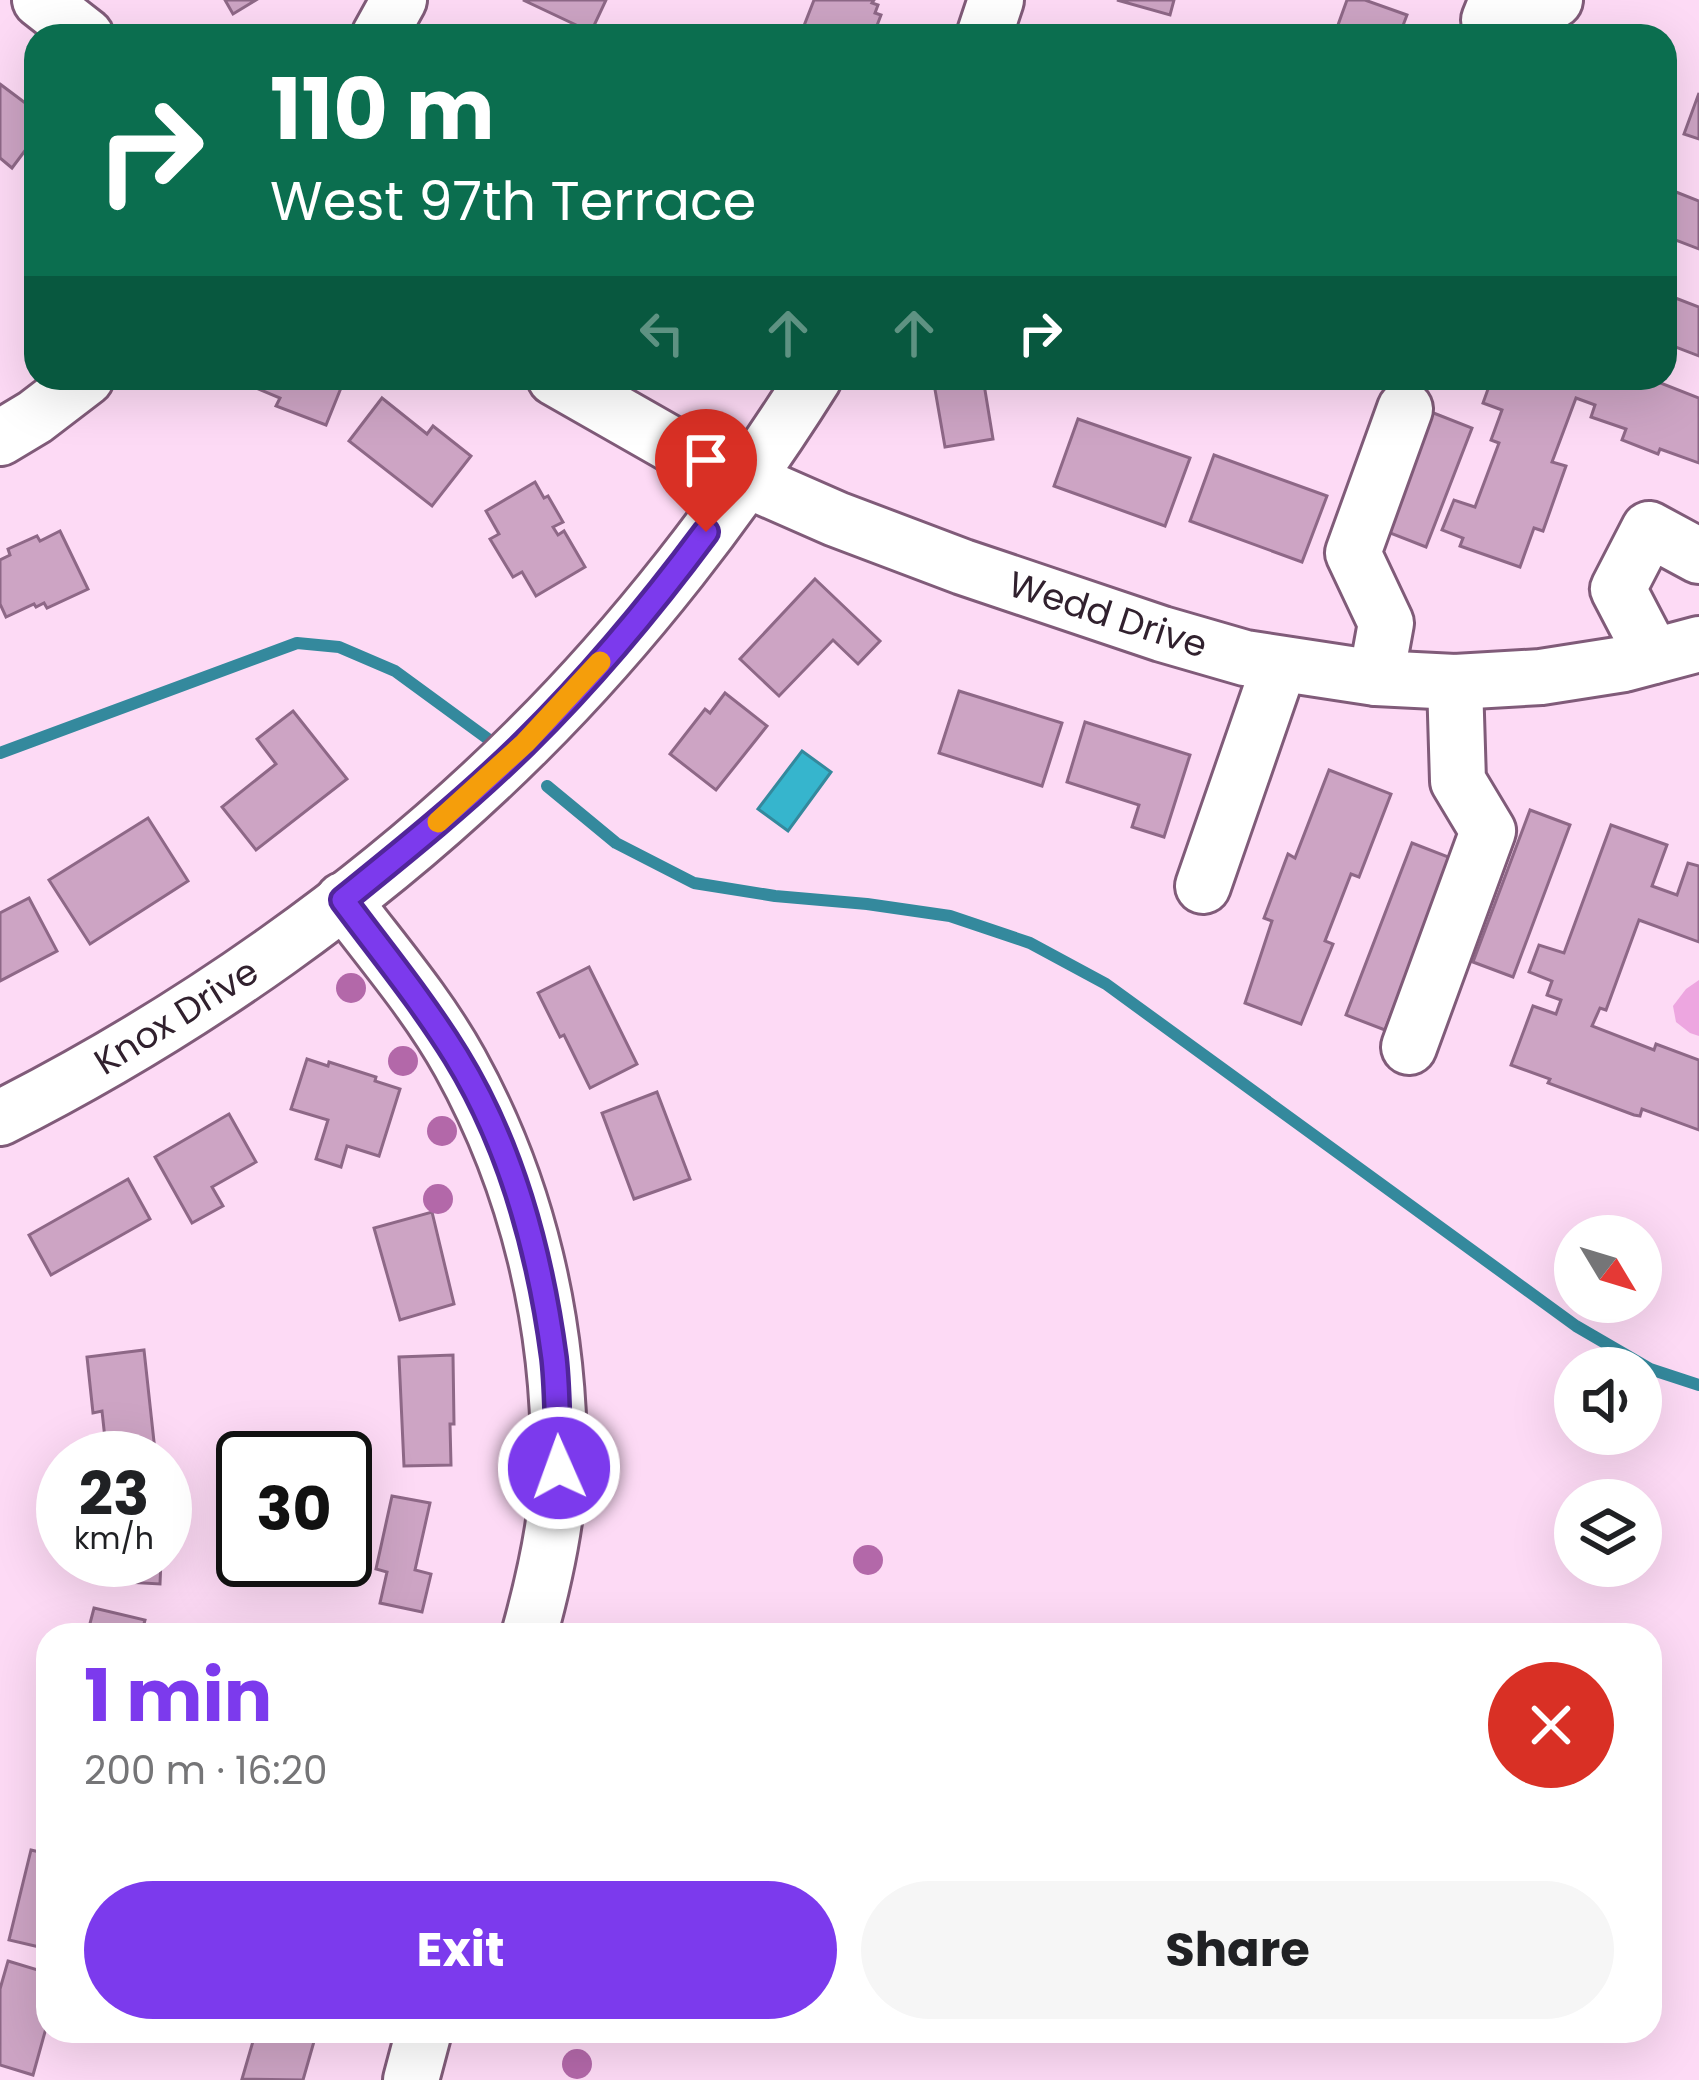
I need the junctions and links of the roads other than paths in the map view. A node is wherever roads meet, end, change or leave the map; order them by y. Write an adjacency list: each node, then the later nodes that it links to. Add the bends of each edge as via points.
1 (40, 0): 4 (street)
2 (1555, 0): 3 (street)
3 (1490, 18)
4 (71, 24)
5 (70, 390): 9 (street)
6 (576, 390): 10 (street, Wedd Drive)
7 (806, 390): 10 (street, Knox Drive)
8 (1405, 409): 14 (street, via 1353,553 1386,623)
9 (0, 439)
10 (745, 479): 13 (street, Wedd Drive, via 963,567); 17 (street, Knox Drive, via 615,646 525,743)
11 (1699, 556): 12 (street, via 1649,529 1618,590)
12 (1676, 650): 15 (street, Wedd Drive, via 1541,677)
13 (1280, 664): 14 (street, Wedd Drive); 16 (street)
14 (1376, 678): 15 (street, Wedd Drive)
15 (1454, 682): 18 (street, via 1459,781 1488,831)
16 (1202, 886)
17 (343, 900): 19 (street, Knox Drive, via 172,1021); 20 (street, via 458,1059 510,1166 539,1265 559,1468)
18 (1409, 1047)
19 (0, 1118)
20 (532, 1623)
21 (421, 2043): 22 (street)
22 (411, 2080)

